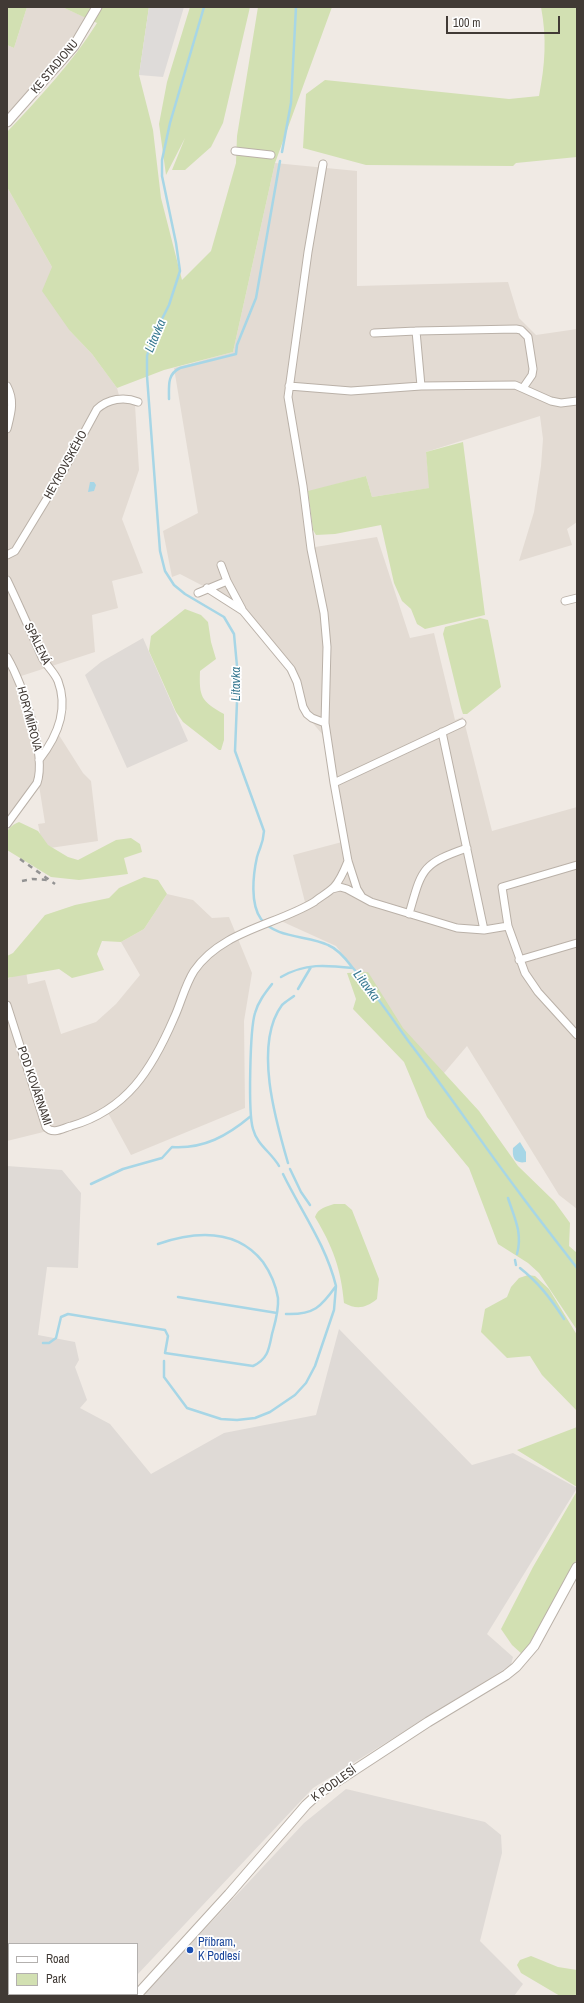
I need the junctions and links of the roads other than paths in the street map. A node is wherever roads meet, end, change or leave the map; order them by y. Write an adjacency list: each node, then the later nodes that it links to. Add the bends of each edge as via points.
1 (97, 7): 2 (street, KE STADIONU, via 74,46)
2 (7, 122)
3 (236, 151): 4 (street)
4 (271, 155)
5 (323, 164): 9 (street)
6 (416, 331): 7 (street); 10 (street); 11 (street, via 521,330 528,337 533,369)
7 (374, 333)
8 (7, 386): 14 (street, via 12,400 12,410)
9 (289, 386): 10 (street, via 351,391); 25 (street, via 311,548 324,613 327,647)
10 (421, 386): 11 (street, via 515,385)
11 (523, 388): 12 (street, via 551,401)
12 (577, 401)
13 (138, 402): 15 (street, HEYROVSKÉHO, via 114,399 97,409 15,551)
14 (7, 429)
15 (7, 555)
16 (221, 565): 18 (street)
17 (7, 580): 28 (street, SPÁLENÁ, via 44,661 58,681 62,709 58,729 50,746)
18 (227, 581): 19 (street); 23 (street)
19 (207, 588): 20 (street); 23 (street)
20 (198, 593)
21 (577, 598): 22 (street)
22 (565, 601)
23 (243, 611): 25 (street, via 295,676 307,714)
24 (7, 657): 28 (street, HORYMÍROVA, via 22,689)
25 (325, 723): 29 (street)
26 (462, 723): 27 (street)
27 (442, 732): 29 (street); 31 (street)
28 (39, 760): 30 (street, HORYMÍROVA, via 37,783)
29 (334, 783): 32 (street)
30 (7, 824)
31 (466, 848): 36 (street, via 436,860 427,868 421,876); 38 (street)
32 (348, 861): 34 (street, via 342,876); 35 (street)
33 (577, 865): 37 (street, via 502,887)
34 (332, 889): 35 (street, via 340,887); 41 (street, POD KOVÁRNAMI, via 310,904 227,942 202,961 194,972 163,1042 140,1080 107,1111 87,1121 54,1131 48,1130)
35 (362, 897): 36 (street)
36 (409, 914): 38 (street, via 457,928)
37 (508, 926): 38 (street); 40 (street)
38 (484, 930)
39 (577, 943): 40 (street)
40 (519, 960): 42 (street, via 538,992)
41 (7, 1005)
42 (577, 1035)
43 (577, 1567): 44 (street, K PODLESÍ, via 534,1646 524,1659 506,1675 341,1778 306,1805)
44 (138, 1994)

